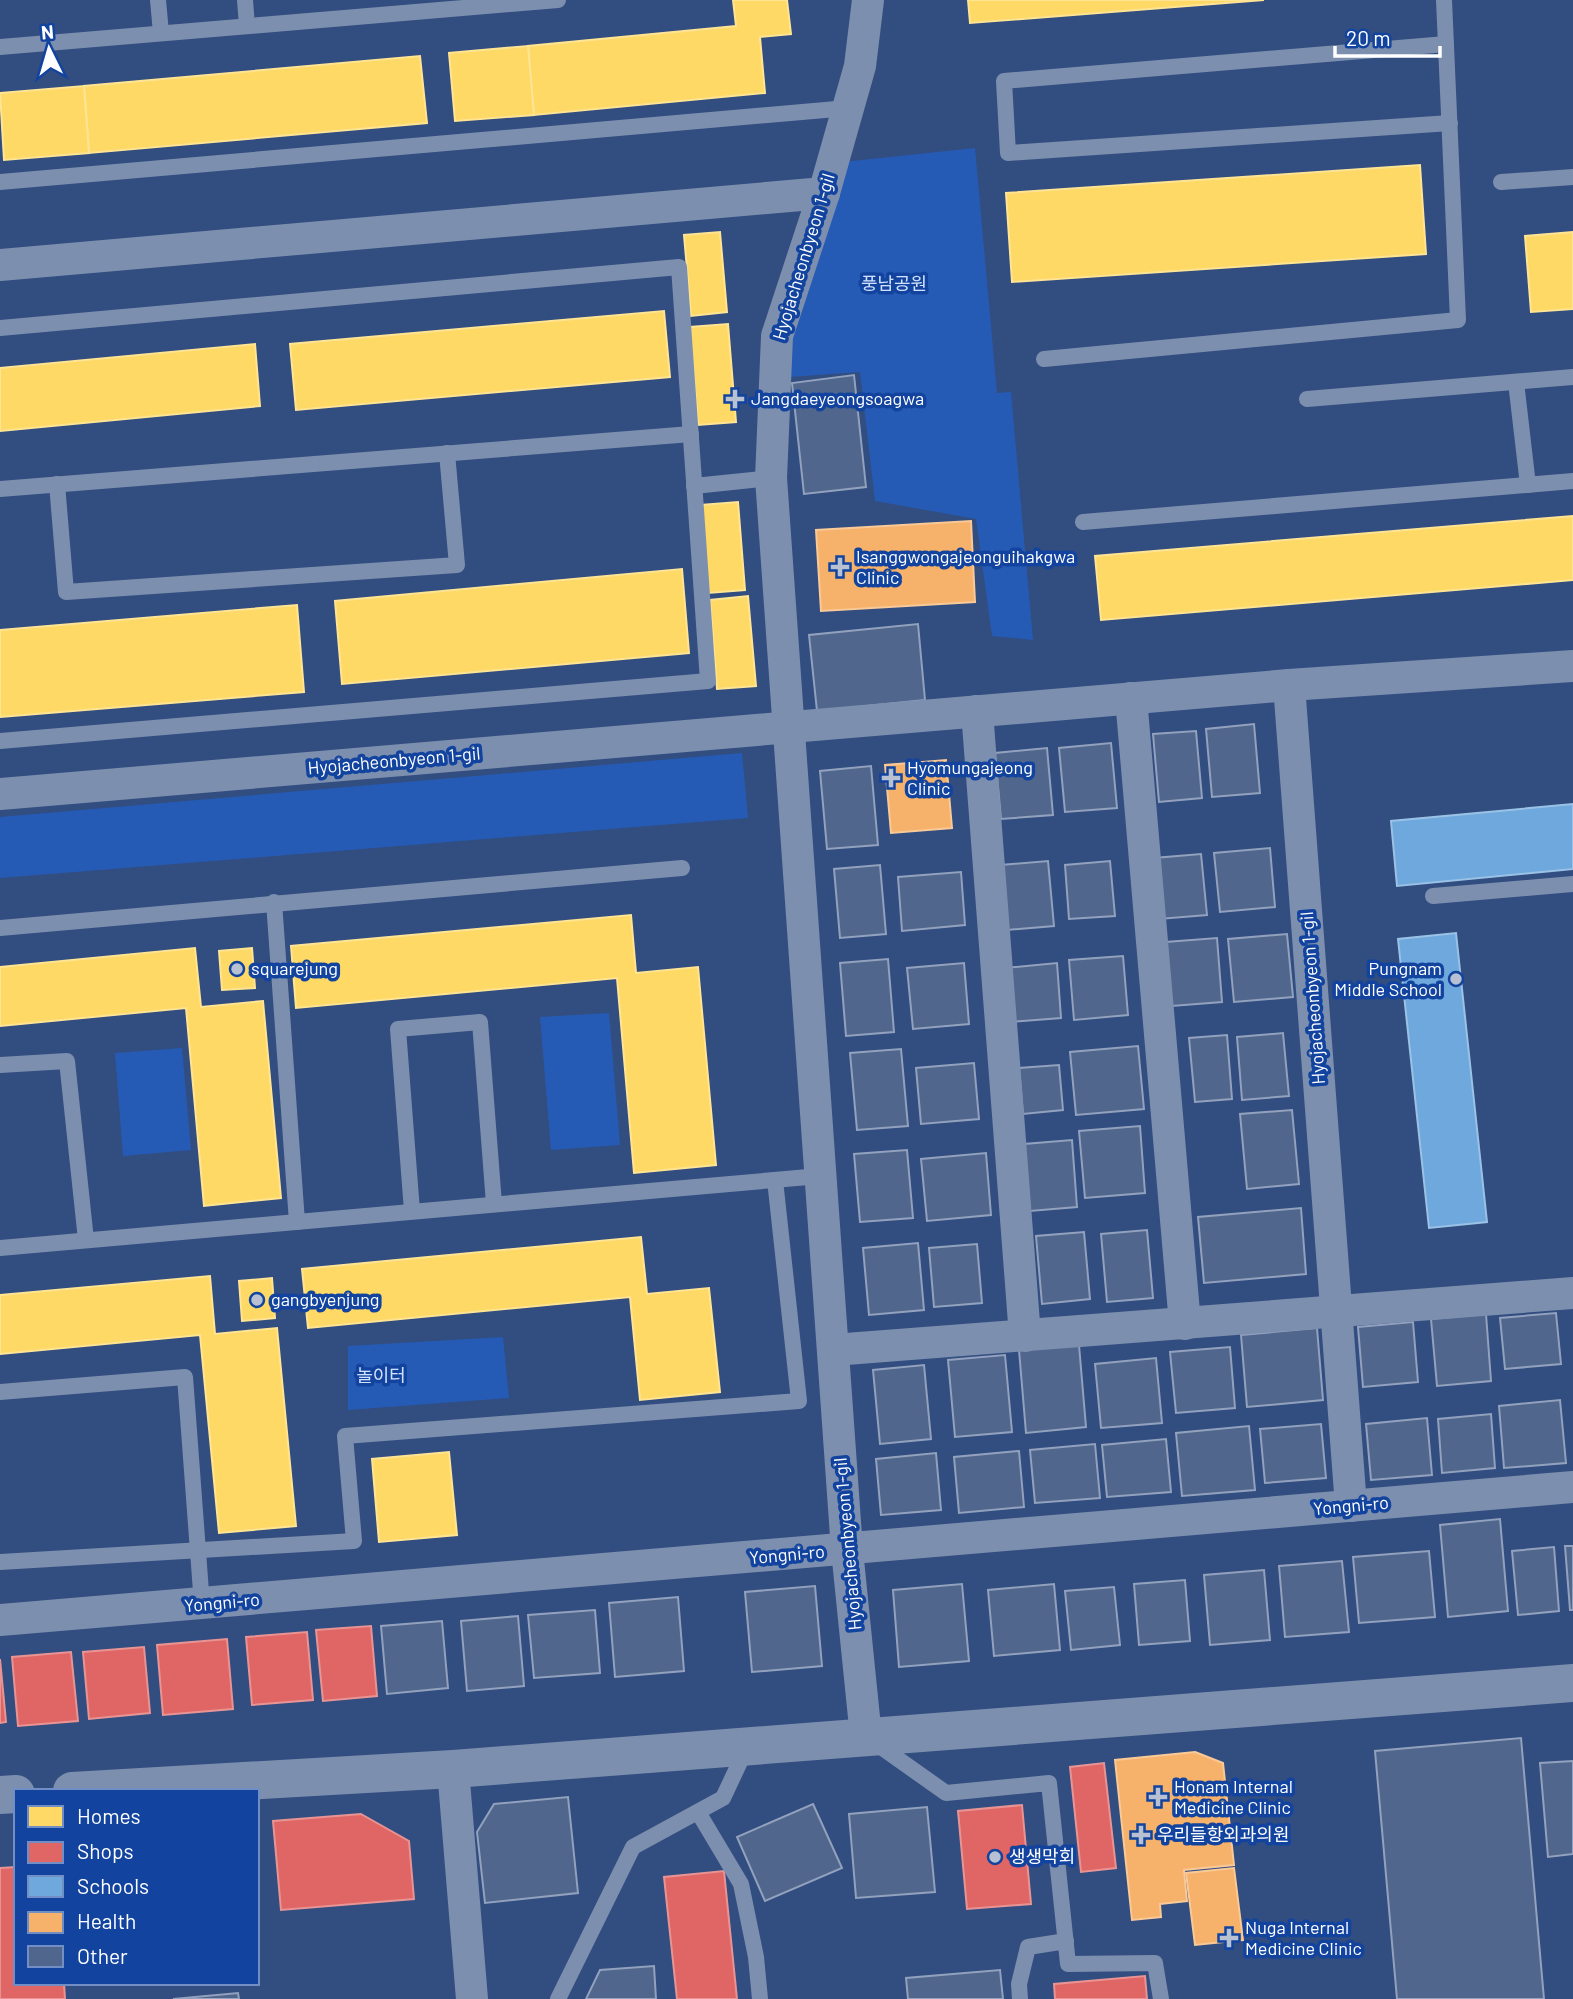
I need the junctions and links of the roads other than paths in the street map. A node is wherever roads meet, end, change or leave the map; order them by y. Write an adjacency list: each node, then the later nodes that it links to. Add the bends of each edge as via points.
1 (158, 0): 9 (lane)
2 (245, 0): 8 (lane)
3 (558, 0): 6 (lane)
4 (868, 0): 12 (street, Hyojacheonbyeon 1-gil, via 860,66)
5 (1444, 0): 10 (lane)
6 (508, 2): 7 (lane)
7 (421, 6): 8 (lane)
8 (247, 26): 9 (lane)
9 (161, 33): 11 (lane)
10 (1446, 44): 13 (lane); 13 (lane, via 1004,81 1009,153)
11 (0, 47)
12 (848, 108): 15 (lane); 17 (street, Hyojacheonbyeon 1-gil)
13 (1450, 123): 20 (lane, via 1458,320)
14 (1573, 177): 16 (lane)
15 (0, 182)
16 (1501, 183)
17 (824, 193): 18 (street); 26 (street, Hyojacheonbyeon 1-gil, via 777,335)
18 (0, 265)
19 (0, 328): 24 (lane, via 679,267)
20 (1045, 359)
21 (1573, 377): 22 (lane)
22 (1517, 382): 23 (lane); 29 (lane)
23 (1307, 399)
24 (691, 434): 25 (lane); 30 (lane)
25 (447, 453): 28 (lane); 28 (lane, via 457,565 66,592)
26 (771, 478): 30 (lane); 37 (street, Hyojacheonbyeon 1-gil)
27 (1573, 481): 29 (lane)
28 (57, 484): 31 (lane)
29 (1528, 485): 32 (lane)
30 (694, 486): 38 (lane, via 708,681)
31 (0, 489)
32 (1083, 522)
33 (1573, 666): 34 (street, Hyojacheonbyeon 1-gil)
34 (1289, 685): 35 (street, Hyojacheonbyeon 1-gil); 54 (street, Hyojacheonbyeon 1-gil)
35 (1131, 698): 36 (street, Hyojacheonbyeon 1-gil); 55 (street)
36 (977, 711): 37 (street, Hyojacheonbyeon 1-gil); 56 (street)
37 (789, 728): 39 (street, Hyojacheonbyeon 1-gil); 46 (street, Hyojacheonbyeon 1-gil)
38 (0, 741)
39 (0, 794)
40 (682, 868): 43 (lane)
41 (1573, 884): 42 (lane)
42 (1433, 896)
43 (274, 902): 44 (lane); 50 (lane)
44 (0, 928)
45 (0, 1065): 51 (lane, via 67,1061)
46 (820, 1175): 47 (lane); 57 (street, Hyojacheonbyeon 1-gil)
47 (775, 1180): 48 (lane); 61 (lane, via 799,1401 345,1436 354,1541)
48 (494, 1204): 49 (lane); 49 (lane, via 480,1022 398,1030)
49 (412, 1211): 50 (lane)
50 (297, 1222): 51 (lane)
51 (86, 1240): 52 (lane)
52 (0, 1248)
53 (1573, 1293): 54 (street)
54 (1337, 1312): 55 (street); 60 (street, Hyojacheonbyeon 1-gil)
55 (1185, 1324): 56 (street)
56 (1025, 1336): 57 (street)
57 (833, 1350): 62 (street, Hyojacheonbyeon 1-gil)
58 (0, 1392): 61 (lane, via 185,1377)
59 (1573, 1487): 60 (street, Yongni-ro)
60 (1351, 1506): 62 (street, Yongni-ro)
61 (197, 1550): 63 (lane); 64 (lane)
62 (847, 1550): 64 (street, Yongni-ro); 67 (street, Hyojacheonbyeon 1-gil)
63 (0, 1562)
64 (202, 1605): 65 (street, Yongni-ro)
65 (0, 1620)
66 (1573, 1683): 67 (street)
67 (866, 1737): 68 (street); 72 (lane, via 946,1793 1049,1783)
68 (747, 1747): 69 (street); 71 (lane, via 723,1798)
69 (453, 1769): 70 (street); 73 (street)
70 (107, 1789)
71 (698, 1812): 74 (lane, via 633,1847); 75 (lane, via 741,1884)
72 (1066, 1941): 76 (lane, via 1028,1947); 77 (lane, via 1068,1965 1155,1963)
73 (472, 1999)
74 (558, 1999)
75 (760, 1999)
76 (1020, 1999)
77 (1161, 1999)

